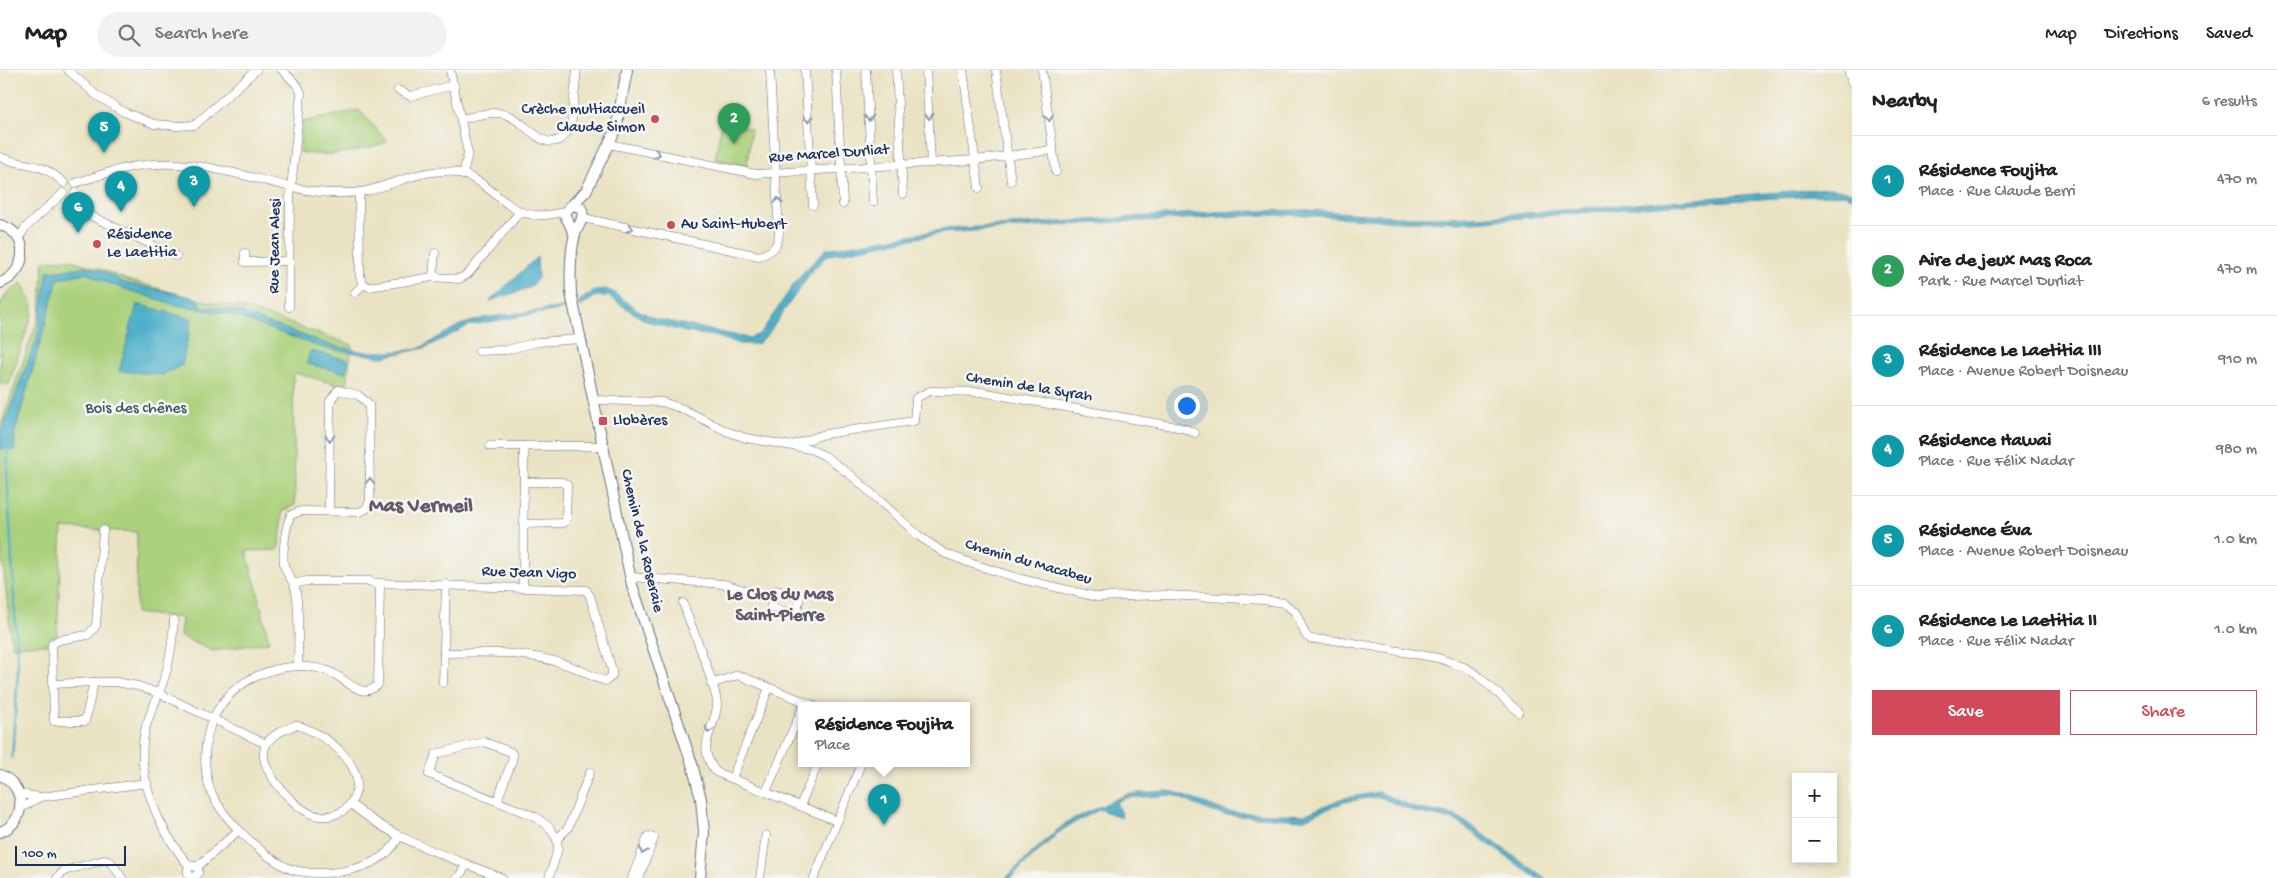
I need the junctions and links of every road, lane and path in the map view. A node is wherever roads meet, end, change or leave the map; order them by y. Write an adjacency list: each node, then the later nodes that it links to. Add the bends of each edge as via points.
1 (68, 70): 2 (street, via 96,96 124,112 154,124 195,125)
2 (256, 70)
3 (282, 70): 37 (street, Rue Jean Alesi, via 301,93)
4 (450, 70): 18 (street)
5 (577, 70): 20 (street, via 571,126 559,140 543,140 512,116 504,114)
6 (627, 70): 21 (street, Chemin de la Roseraie, via 616,129)
7 (770, 70): 31 (street)
8 (806, 70): 30 (street, one-way to 30)
9 (836, 70): 29 (street)
10 (866, 70): 28 (street, one-way to 28)
11 (896, 70): 27 (street)
12 (926, 70): 26 (street, one-way to 26)
13 (963, 70): 25 (street)
14 (996, 70): 23 (street)
15 (1042, 70): 22 (street, one-way to 22)
16 (1848, 70): 17 (street)
17 (1852, 83)
18 (454, 86): 19 (street, via 410,96); 20 (street)
19 (398, 90)
20 (462, 119): 33 (street, via 468,154)
21 (609, 144): 31 (street, Rue Marcel Durliat, one-way to 31, via 756,174); 47 (street, Chemin de la Roseraie)
22 (1053, 150): 23 (street, Rue Marcel Durliat); 32 (street)
23 (1007, 156): 25 (street, Rue Marcel Durliat); 34 (street)
24 (0, 157): 35 (street, via 44,167)
25 (975, 160): 26 (street, Rue Marcel Durliat); 38 (street)
26 (931, 163): 27 (street, Rue Marcel Durliat)
27 (901, 164): 28 (street, Rue Marcel Durliat); 42 (street)
28 (871, 166): 29 (street, Rue Marcel Durliat); 43 (street)
29 (841, 168): 30 (street, Rue Marcel Durliat); 44 (street)
30 (811, 170): 31 (street, Rue Marcel Durliat); 45 (street)
31 (776, 171): 47 (street, one-way to 31, via 759,256 770,252 778,243)
32 (1056, 172)
33 (463, 174): 39 (street, via 428,172); 46 (street)
34 (1011, 181)
35 (64, 182): 36 (street); 40 (street)
36 (75, 183): 37 (street, via 137,166 167,164 218,169); 41 (street)
37 (291, 186): 39 (street, via 331,193); 53 (street, Rue Jean Alesi)
38 (979, 188)
39 (359, 192): 56 (street)
40 (63, 193): 41 (street, via 67,196); 49 (street)
41 (75, 193): 52 (street, via 91,216)
42 (903, 194)
43 (873, 202)
44 (843, 204)
45 (813, 205)
46 (519, 213): 47 (street); 54 (street, via 468,274 459,279)
47 (574, 215): 59 (street, Chemin de la Roseraie, via 571,291)
48 (0, 225): 49 (street)
49 (16, 234): 55 (street, via 23,254 21,263)
50 (245, 253): 53 (street, via 245,262)
51 (435, 253): 54 (street)
52 (176, 256)
53 (289, 261): 58 (street, Rue Jean Alesi)
54 (433, 278): 56 (street, via 369,287)
55 (1, 284)
56 (362, 284): 57 (street)
57 (355, 293)
58 (289, 307)
59 (581, 339): 60 (street); 61 (street, Chemin de la Roseraie)
60 (479, 351)
61 (594, 400): 63 (street, Chemin du Macabeu, via 662,402 683,408 746,438); 66 (street, Chemin de la Roseraie)
62 (1195, 433): 63 (street, Chemin de la Syrah, via 1183,428 981,392 930,391 916,398 914,422 825,434)
63 (792, 445): 88 (street, Chemin du Macabeu, via 825,456 852,476 906,526 952,556 1021,579 1097,597 1168,595 1284,603 1296,613 1306,636 1311,639 1428,656 1464,666)
64 (490, 446): 65 (street)
65 (524, 446): 66 (street); 67 (street)
66 (604, 446): 71 (street, Chemin de la Roseraie)
67 (524, 482): 69 (street); 69 (street, via 562,482 567,485 564,523)
68 (329, 511): 68 (street, one-way to 68, via 359,512 366,509 370,501 369,404 358,395 338,390 330,401); 73 (street, via 301,512 291,515 287,521 284,566)
69 (524, 524): 75 (street)
70 (103, 530): 83 (street, via 96,626 88,636 52,644)
71 (630, 577): 76 (street, via 724,584); 121 (street, Chemin de la Roseraie, via 701,799 704,832)
72 (377, 583): 73 (street, Rue Jean Vigo, via 370,580); 74 (street, Rue Jean Vigo); 80 (street, via 380,587 378,684 367,691 361,690 331,672)
73 (294, 584): 80 (street)
74 (446, 584): 75 (street, Rue Jean Vigo); 79 (street)
75 (523, 587): 79 (street, Rue Jean Vigo, via 586,590 612,670 610,679 598,679 572,666 530,655)
76 (774, 599)
77 (683, 603): 84 (street)
78 (174, 620): 86 (street, via 167,671)
79 (444, 653): 82 (street)
80 (298, 666): 90 (street, via 251,678 227,698)
81 (94, 682): 83 (street); 83 (street, via 86,721 54,721); 86 (street, via 116,682)
82 (443, 683)
83 (53, 684)
84 (712, 684): 85 (street, via 738,675); 96 (street, one-way to 96, via 717,705 706,748 716,772)
85 (769, 688): 87 (street); 96 (street)
86 (158, 693): 90 (street); 97 (street, via 146,728)
87 (798, 703)
88 (1519, 712)
89 (798, 718): 98 (street)
90 (213, 719): 91 (street); 106 (street, via 205,755 209,787)
91 (266, 744): 102 (street, via 265,755 275,783 288,798 309,813 332,816); 102 (street, via 277,734 296,725 319,734 337,748 357,774 356,794)
92 (817, 767): 103 (street)
93 (860, 767): 105 (street)
94 (590, 772): 110 (street, via 568,828)
95 (1, 774): 99 (street, via 16,786)
96 (732, 778): 98 (street)
97 (147, 783): 100 (street); 112 (street, via 159,822)
98 (766, 792): 103 (street)
99 (20, 794): 100 (street); 104 (street)
100 (40, 797): 104 (street)
101 (497, 801): 101 (street, via 428,774 436,754 484,742 511,752 512,762); 110 (street, via 536,817)
102 (351, 804): 109 (street)
103 (800, 806): 105 (street)
104 (21, 808): 107 (street, via 12,825)
105 (837, 821): 123 (street)
106 (239, 830): 109 (street, via 294,870 330,875 370,865 388,853); 112 (street)
107 (0, 832)
108 (766, 835): 122 (street)
109 (399, 836): 111 (street)
110 (558, 839): 118 (street)
111 (467, 864): 115 (street); 116 (street)
112 (193, 873)
113 (57, 878): 114 (street, via 64,871 104,860 111,862)
114 (122, 878)
115 (458, 878)
116 (502, 878)
117 (543, 878): 118 (street)
118 (550, 878)
119 (632, 878): 120 (street, one-way to 119, via 654,838 648,836)
120 (639, 878)
121 (700, 878)
122 (760, 878)
123 (814, 878)

